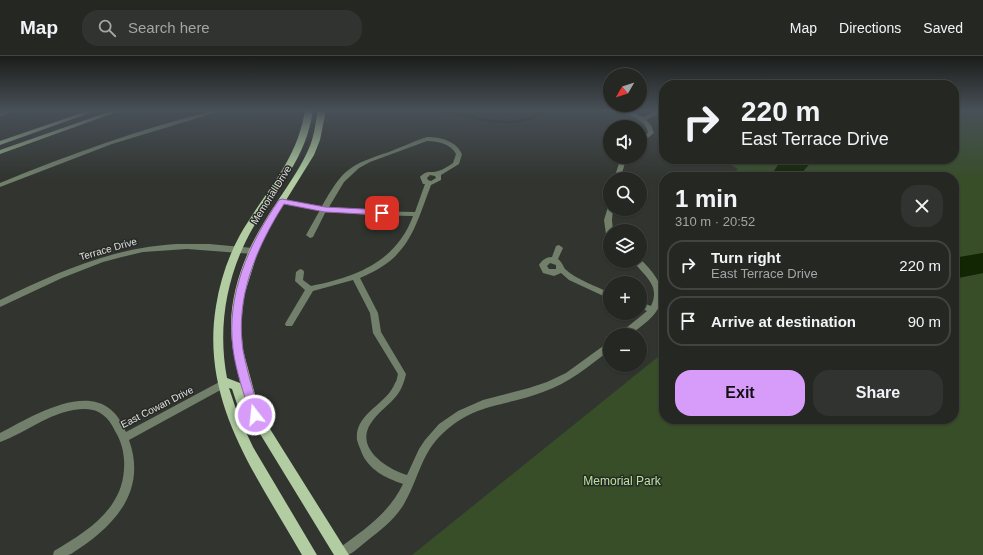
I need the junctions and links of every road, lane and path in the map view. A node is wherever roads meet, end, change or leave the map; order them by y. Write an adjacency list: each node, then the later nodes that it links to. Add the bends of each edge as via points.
1 (28, 133): 7 (main road)
2 (53, 133): 9 (main road)
3 (140, 133): 10 (street)
4 (304, 133): 11 (main road, Memorial Drive, via 297,155)
5 (312, 133): 8 (main road, via 309,141)
6 (318, 133): 8 (main road, Memorial Drive)
7 (0, 143)
8 (314, 146): 12 (main road, Memorial Drive)
9 (0, 152)
10 (0, 185)
11 (267, 200): 12 (main road); 17 (main road, Memorial Drive)
12 (282, 202): 13 (street); 18 (main road, Memorial Drive)
13 (325, 210): 14 (street); 14 (street, via 345,176 355,168 418,141 444,141 457,150 459,154 456,164 438,174 438,181 429,183); 15 (street)
14 (417, 214): 23 (street, via 405,241 397,250 389,258)
15 (310, 236)
16 (559, 248): 19 (street)
17 (237, 249): 18 (street, Terrace Drive); 27 (main road, Memorial Drive); 28 (street, Terrace Drive, via 166,246 127,252 73,270)
18 (254, 251): 26 (main road, Memorial Drive)
19 (554, 261): 21 (street); 21 (street, via 546,261 544,269 551,273)
20 (645, 268): 30 (street, via 657,284 657,301)
21 (560, 269): 25 (street, via 572,278)
22 (300, 272): 24 (street, via 300,281)
23 (355, 276): 24 (street); 38 (street, via 374,313 376,333 402,374 397,390 373,413 363,428 361,438 379,468 392,476)
24 (310, 289): 31 (street)
25 (603, 293)
26 (239, 296): 27 (main road); 35 (main road, Memorial Drive, via 236,325 238,350)
27 (221, 298): 34 (main road, Memorial Drive, via 218,330)
28 (0, 304)
29 (647, 308): 30 (street)
30 (653, 310): 32 (street)
31 (289, 324)
32 (631, 328)
33 (603, 350): 38 (street, via 572,374 542,389 492,400 452,419 437,432 423,451)
34 (223, 384): 35 (main road, via 230,383 236,386 244,409); 37 (street, East Cowan Drive); 40 (main road, Memorial Drive, via 232,415 246,445)
35 (255, 415): 41 (main road, Memorial Drive)
36 (0, 438): 37 (street, East Cowan Drive, via 55,411 86,405 107,412 117,423)
37 (124, 438): 39 (street, via 130,460 128,484 120,503 104,523)
38 (410, 481): 41 (street, via 395,509)
39 (58, 555)
40 (310, 555)
41 (341, 555)

